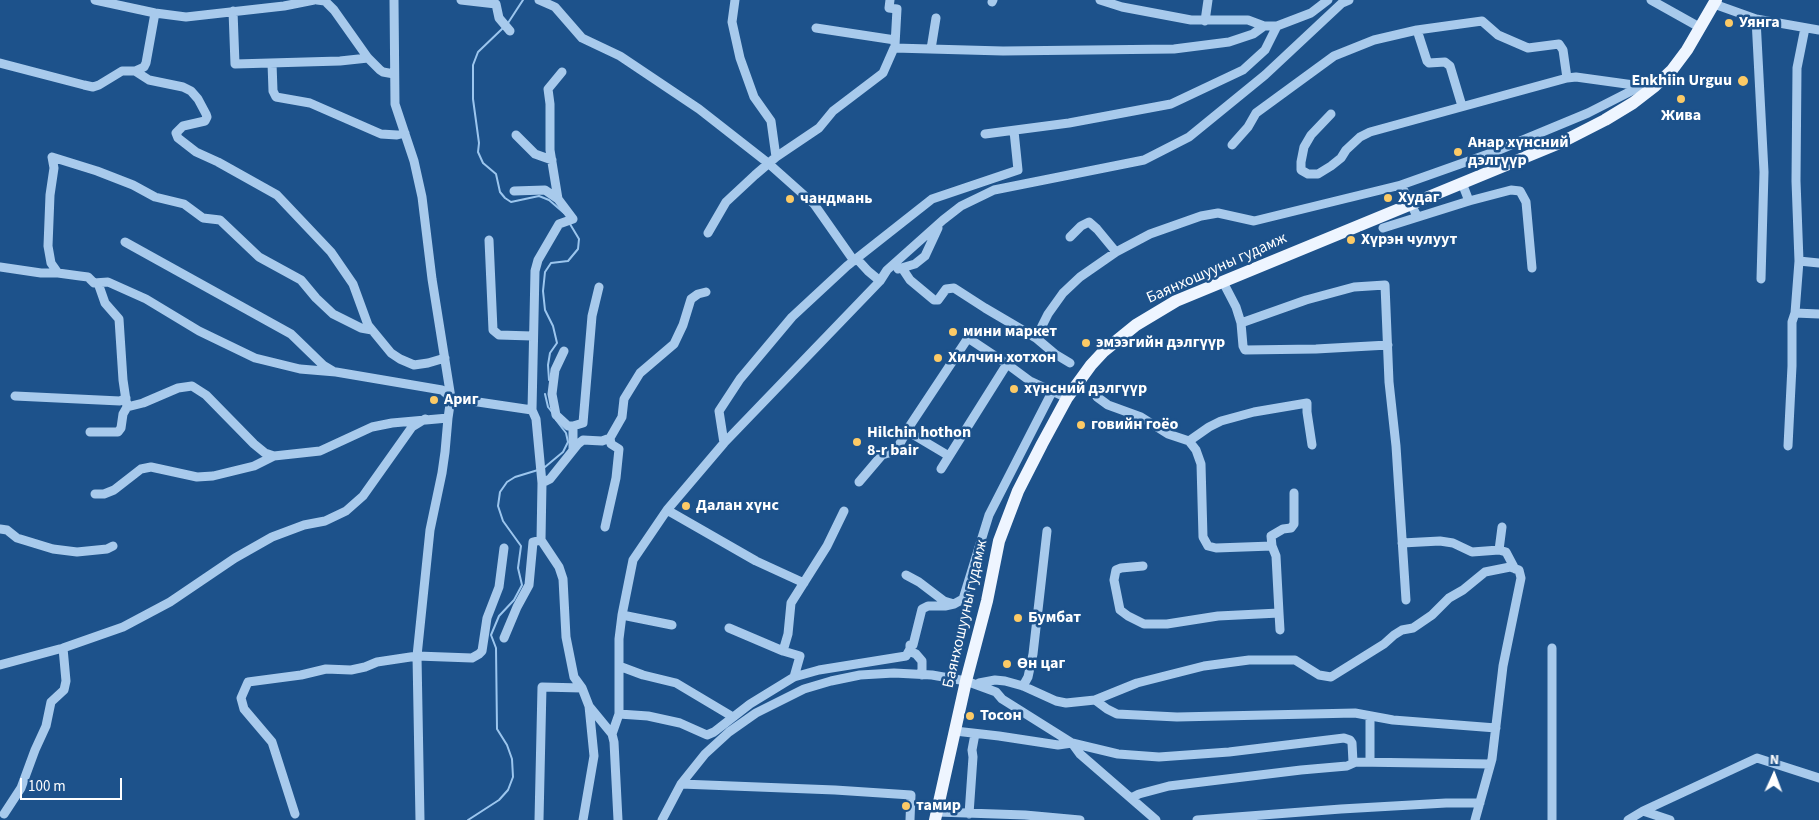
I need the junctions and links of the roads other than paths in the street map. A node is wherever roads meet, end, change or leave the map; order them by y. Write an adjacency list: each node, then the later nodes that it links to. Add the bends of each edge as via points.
1 (95, 0): 16 (street)
2 (314, 0): 15 (street)
3 (322, 0): 30 (street)
4 (394, 0): 35 (street)
5 (461, 0): 22 (street, via 496,4 499,18)
6 (539, 0): 48 (street, via 554,7 582,38 620,56 699,109)
7 (735, 0): 46 (street, via 732,22 740,58 754,97 770,121)
8 (890, 0): 28 (street, via 888,8 897,9)
9 (1100, 0): 19 (street, via 1183,19)
10 (1208, 0): 19 (street)
11 (1328, 0): 21 (street, via 1311,14)
12 (1349, 0): 55 (street, via 1190,137 1144,160 994,190)
13 (1650, 0): 24 (street)
14 (1715, 2): 18 (street); 24 (main road, Баянхошууны гудамж)
15 (233, 11): 16 (street, via 186,17); 32 (street, via 235,64)
16 (155, 13): 33 (street, via 146,63)
17 (936, 18): 29 (street)
18 (1756, 19): 25 (street); 72 (street, via 1764,172)
19 (1205, 20): 20 (street, via 1248,20)
20 (1264, 26): 21 (street); 29 (street, via 1253,34 1229,42 1174,49)
21 (1277, 26): 41 (street, via 1265,50 1243,70 1171,104)
22 (507, 28)
23 (816, 28): 28 (street)
24 (1701, 28): 38 (main road, Баянхошууны гудамж, via 1672,70)
25 (1805, 28): 27 (street); 65 (street, via 1797,68)
26 (1417, 30): 36 (street, via 1482,21 1498,35 1528,48 1559,44 1563,50); 39 (street, via 1427,61 1433,64 1445,62 1450,66); 45 (street, via 1374,40 1334,56 1256,113)
27 (1819, 30)
28 (895, 44): 29 (street); 46 (street, via 883,73 833,112 818,128)
29 (931, 49)
30 (368, 58): 32 (street); 35 (street, via 383,72)
31 (0, 63): 33 (street, via 93,87 122,71)
32 (272, 63): 42 (street, via 272,91 276,97 310,103 381,134)
33 (135, 71): 81 (street, via 150,80 183,86 191,91 207,117 205,121 183,126 176,133 178,138 196,152 277,195 331,252 348,276)
34 (562, 72): 47 (street, via 548,89)
35 (394, 74): 42 (street, via 396,104)
36 (1567, 78): 37 (street); 39 (street)
37 (1641, 86): 38 (street); 51 (street, via 1588,113)
38 (1655, 86): 49 (main road, Баянхошууны гудамж, via 1606,120)
39 (1462, 106): 40 (street, via 1370,132 1360,137 1330,166 1318,174 1308,174 1301,170 1304,148)
40 (1331, 114)
41 (1014, 131): 43 (street); 50 (street, via 1018,170)
42 (405, 133): 86 (street, via 422,197)
43 (985, 134)
44 (516, 135): 47 (street, via 535,154)
45 (1232, 145)
46 (776, 157): 48 (street)
47 (552, 160): 53 (street)
48 (768, 163): 59 (street, via 726,202); 64 (street, via 814,204)
49 (1462, 184): 54 (street); 56 (main road, Баянхошууны гудамж)
50 (973, 185): 55 (street); 64 (street, via 932,199)
51 (1401, 186): 56 (street); 63 (street, via 1254,221 1218,212 1150,234)
52 (514, 191): 53 (street, via 545,190)
53 (558, 199): 82 (street, via 570,220 559,224 534,271)
54 (1469, 201): 56 (street); 69 (street, via 1511,190 1523,194)
55 (961, 206): 57 (street)
56 (1415, 210): 58 (street); 74 (main road, Баянхошууны гудамж)
57 (940, 223): 68 (street, via 925,256 916,264); 70 (street)
58 (1383, 228)
59 (708, 233)
60 (1070, 237): 63 (street, via 1089,222)
61 (488, 240): 82 (street, via 493,330 499,335)
62 (125, 242): 89 (street, via 291,334)
63 (1116, 252): 83 (street, via 1062,293)
64 (856, 260): 73 (street); 104 (street, via 792,317 740,379 719,411)
65 (1799, 261): 66 (street); 78 (street)
66 (1819, 263)
67 (0, 267): 71 (street)
68 (902, 268): 70 (street); 83 (street, via 910,280 934,300 938,300 946,289 954,288)
69 (1532, 268)
70 (887, 270): 73 (street)
71 (58, 272): 75 (street); 81 (street, via 51,263 48,246 52,158 116,178 155,197 184,204 204,218 220,220 259,257 301,280 333,314)
72 (1761, 279)
73 (880, 281): 104 (street)
74 (1224, 282): 80 (street); 94 (main road, Баянхошууны гудамж, via 1176,301 1136,324 1104,351)
75 (98, 283): 89 (street, via 108,282 123,288 255,358 300,369); 95 (street, via 105,303 119,320)
76 (599, 287): 99 (street, via 592,316 583,423)
77 (706, 292): 102 (street, via 691,299 684,326 674,344 640,373 624,399 622,417)
78 (1795, 313): 79 (street); 106 (street, via 1792,322)
79 (1819, 314)
80 (1242, 323): 84 (street, via 1245,350); 84 (street, via 1306,300 1354,287 1385,284)
81 (372, 330): 86 (street, via 386,348 408,363 418,365)
82 (532, 336): 96 (street)
83 (1036, 338): 87 (street)
84 (1388, 345): 122 (street)
85 (564, 351): 99 (street, via 555,370 552,394 556,415 568,426)
86 (445, 358): 93 (street)
87 (1070, 363)
88 (1007, 364): 90 (street); 100 (street, via 968,338); 109 (street)
89 (336, 372): 93 (street, via 442,390)
90 (1052, 392): 94 (street); 132 (street, via 989,515 963,599)
91 (1094, 392): 103 (street, via 1108,405)
92 (15, 396): 95 (street)
93 (452, 398): 96 (street); 97 (street)
94 (1067, 398): 148 (main road, Баянхошууны гудамж, via 1018,491 999,541)
95 (126, 403): 101 (street, via 118,432); 108 (street, via 143,403 178,388 192,386 206,395 254,444)
96 (532, 410): 111 (street, via 536,419)
97 (448, 418): 98 (street); 143 (street, via 446,452 430,530)
98 (425, 419): 108 (street, via 372,427 320,451); 139 (street, via 412,427 363,496 346,511 272,537 234,558 170,602 123,627)
99 (573, 426): 107 (street)
100 (907, 431): 109 (street); 112 (street, via 898,447 882,455)
101 (90, 432)
102 (610, 438): 107 (street, via 583,440); 117 (street, via 611,444 619,449)
103 (1189, 441): 105 (street, via 1221,421 1307,403); 124 (street, via 1201,464 1203,537 1208,546 1224,549)
104 (724, 443): 115 (street)
105 (1312, 445)
106 (1788, 446)
107 (572, 451): 111 (street, via 550,479)
108 (274, 456): 114 (street, via 254,466 213,476 197,477 151,467 141,469 114,490)
109 (949, 456): 110 (street)
110 (941, 470)
111 (542, 480): 121 (street)
112 (859, 482)
113 (1294, 493): 124 (street, via 1294,524 1271,536)
114 (95, 494)
115 (667, 510): 130 (street, via 756,561); 134 (street, via 632,560)
116 (844, 511): 130 (street)
117 (605, 527)
118 (1502, 528): 126 (street)
119 (0, 529): 123 (street, via 53,549 77,552)
120 (1047, 531): 149 (street, via 1034,654)
121 (541, 540): 138 (street, via 532,542 529,585); 150 (street, via 563,579 566,637 574,677)
122 (1402, 543): 126 (street, via 1440,541 1472,552); 131 (street)
123 (113, 546)
124 (1272, 546): 133 (street, via 1276,556)
125 (504, 548): 143 (street, via 500,580 487,618 482,651 472,658)
126 (1500, 550): 128 (street, via 1506,552)
127 (1143, 566): 133 (street, via 1116,570 1114,580 1120,610 1144,624)
128 (1515, 569): 151 (street, via 1485,572 1413,628 1402,630 1331,677 1319,675 1295,660 1249,660 1204,666 1137,683); 156 (street, via 1519,570 1521,578 1503,666)
129 (906, 576): 132 (street)
130 (804, 582): 141 (street, via 791,603 788,634)
131 (1406, 600)
132 (954, 604): 142 (street, via 922,609)
133 (1278, 613): 137 (street)
134 (622, 615): 135 (street); 145 (street)
135 (672, 625)
136 (729, 628): 141 (street)
137 (1280, 630)
138 (504, 638)
139 (63, 648): 144 (street); 171 (street, via 64,690 51,702 46,726 21,788)
140 (1552, 648): 185 (street)
141 (782, 651): 147 (street, via 800,656)
142 (909, 651): 146 (street, via 922,662); 147 (street, via 902,658 819,670)
143 (417, 656): 172 (street, via 351,670 326,669 248,682 241,698 244,709 272,742); 175 (street)
144 (0, 665)
145 (619, 666): 153 (street); 155 (street, via 684,687)
146 (922, 675): 148 (street); 162 (street, via 860,675 804,689 756,713)
147 (794, 677): 155 (street)
148 (971, 683): 149 (street, via 995,680); 157 (main road, Баянхошууны гудамж); 161 (street, via 996,692)
149 (1023, 686): 151 (street, via 1066,703)
150 (582, 688): 152 (street); 176 (street, via 542,687)
151 (1095, 700): 154 (street, via 1117,714 1134,715)
152 (590, 706): 158 (street); 177 (street, via 594,756)
153 (619, 714): 158 (street); 160 (street, via 680,722)
154 (1370, 716): 156 (street); 163 (street)
155 (733, 717): 160 (street)
156 (1496, 728): 165 (street)
157 (955, 731): 159 (street); 174 (main road, Баянхошууны гудамж)
158 (612, 734): 178 (street)
159 (975, 734): 161 (street, via 1058,746); 173 (street)
160 (707, 735): 162 (street)
161 (1072, 743): 164 (street, via 1118,754 1159,757 1344,738 1352,743); 168 (street, via 1080,754)
162 (705, 754): 167 (street)
163 (1370, 761): 164 (street); 165 (street)
164 (1353, 762): 168 (street, via 1347,766 1169,786)
165 (1490, 764): 169 (street)
166 (1819, 778): 170 (street, via 1757,758)
167 (681, 784): 179 (street); 180 (street, via 911,795)
168 (1131, 798): 182 (street)
169 (1480, 803): 183 (street); 184 (street)
170 (1643, 811): 186 (street); 187 (street)
171 (3, 814)
172 (295, 814)
173 (968, 814): 174 (street); 181 (street)
174 (936, 816)
175 (420, 820)
176 (539, 820)
177 (583, 820)
178 (618, 820)
179 (662, 820)
180 (910, 820)
181 (1080, 820)
182 (1156, 820)
183 (1197, 820)
184 (1475, 820)
185 (1552, 820)
186 (1628, 820)
187 (1670, 820)

